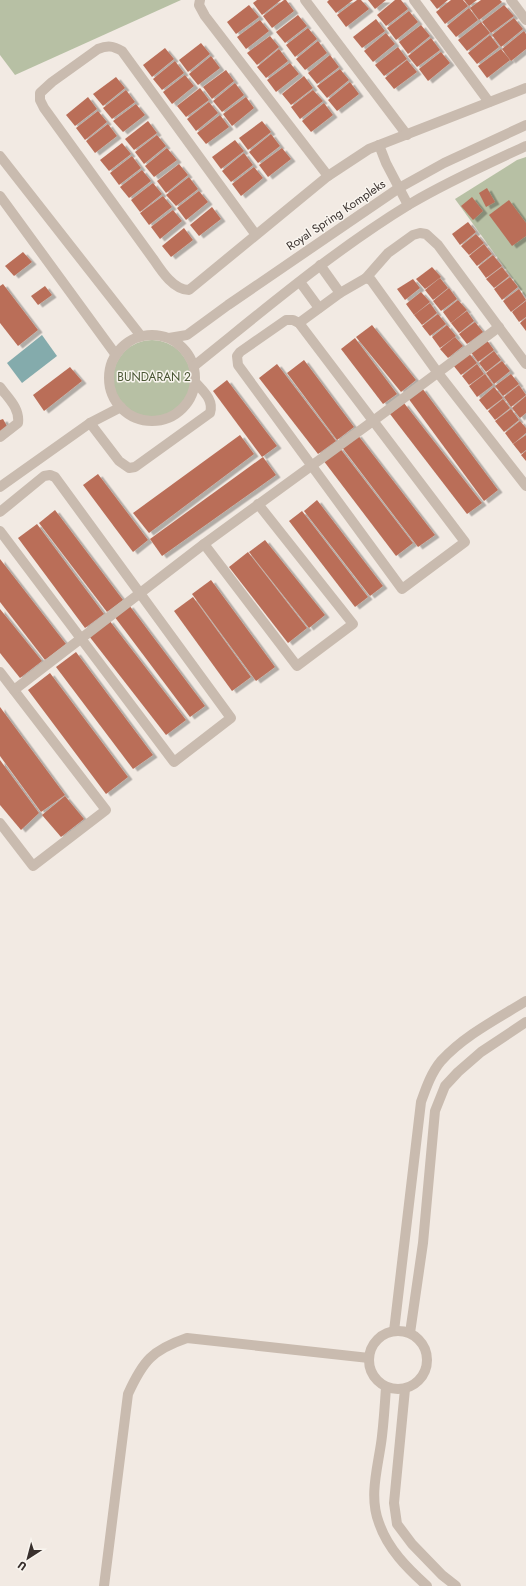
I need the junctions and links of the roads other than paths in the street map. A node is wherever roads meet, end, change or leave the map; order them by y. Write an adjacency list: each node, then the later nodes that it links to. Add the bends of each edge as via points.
1 (200, 0): 13 (street, via 199,5 205,16)
2 (305, 0): 9 (street)
3 (414, 0): 7 (street)
4 (511, 0): 5 (street)
5 (526, 20)
6 (526, 88): 7 (street)
7 (489, 102): 9 (street)
8 (526, 125): 14 (street, Royal Spring Kompleks, via 444,163)
9 (407, 135): 10 (street)
10 (379, 145): 13 (street); 14 (street)
11 (526, 146): 16 (street)
12 (0, 156): 25 (street)
13 (328, 176): 17 (street)
14 (399, 188): 16 (street); 26 (street, Royal Spring Kompleks, via 187,334)
15 (0, 196): 27 (street)
16 (408, 205): 18 (street)
17 (256, 234): 17 (street, via 190,290 180,288 154,260 49,115 40,100 40,93 98,49 114,46 122,51)
18 (320, 265): 20 (street); 21 (street)
19 (366, 278): 21 (street); 24 (street, via 403,241 413,235 426,234 438,245); 30 (street, via 371,280)
20 (300, 282): 22 (street); 29 (street)
21 (340, 293): 22 (street)
22 (319, 308): 23 (street)
23 (299, 323): 34 (street); 37 (street, via 290,319 282,322 240,352 237,360 238,365)
24 (499, 327): 28 (street); 30 (street)
25 (141, 336): 26 (street); 27 (street, via 127,343)
26 (169, 338): 29 (street, via 185,350)
27 (116, 355): 33 (street, via 109,377 112,393)
28 (526, 364)
29 (194, 366): 31 (street)
30 (438, 373): 34 (street); 38 (street)
31 (195, 382): 33 (street, via 194,391 186,405 166,419 142,419); 35 (street, via 211,402 210,413 135,467 129,468 119,461)
32 (0, 387): 36 (street, via 19,416 18,423)
33 (121, 407): 35 (street)
34 (373, 421): 37 (street); 37 (street, via 465,542 402,589)
35 (90, 423): 39 (street)
36 (0, 437)
37 (311, 465): 40 (street)
38 (526, 486)
39 (0, 487)
40 (258, 504): 43 (street); 43 (street, via 353,624 297,666)
41 (0, 512): 44 (street, via 44,476 55,477)
42 (0, 531): 45 (street)
43 (204, 544): 44 (street)
44 (142, 593): 45 (street); 45 (street, via 231,718 174,762)
45 (82, 639): 47 (street)
46 (0, 672): 47 (street)
47 (14, 690): 48 (street, via 106,810 33,866)
48 (0, 823)
49 (526, 1001): 51 (street, via 465,1039 441,1062 429,1080 420,1109)
50 (526, 1022): 52 (street, via 481,1052 458,1072 445,1086 435,1111 424,1243)
51 (394, 1331): 52 (street); 53 (street, via 381,1336 374,1343)
52 (410, 1333): 55 (street, via 424,1345 428,1363 421,1379)
53 (370, 1358): 54 (street, via 372,1372); 56 (street, via 187,1338 154,1353 140,1370 128,1394)
54 (386, 1387): 55 (street); 57 (street, via 374,1487 378,1523 390,1547 407,1568)
55 (405, 1389): 58 (street, via 394,1503 397,1524 412,1544)
56 (104, 1586)
57 (427, 1586)
58 (456, 1586)

